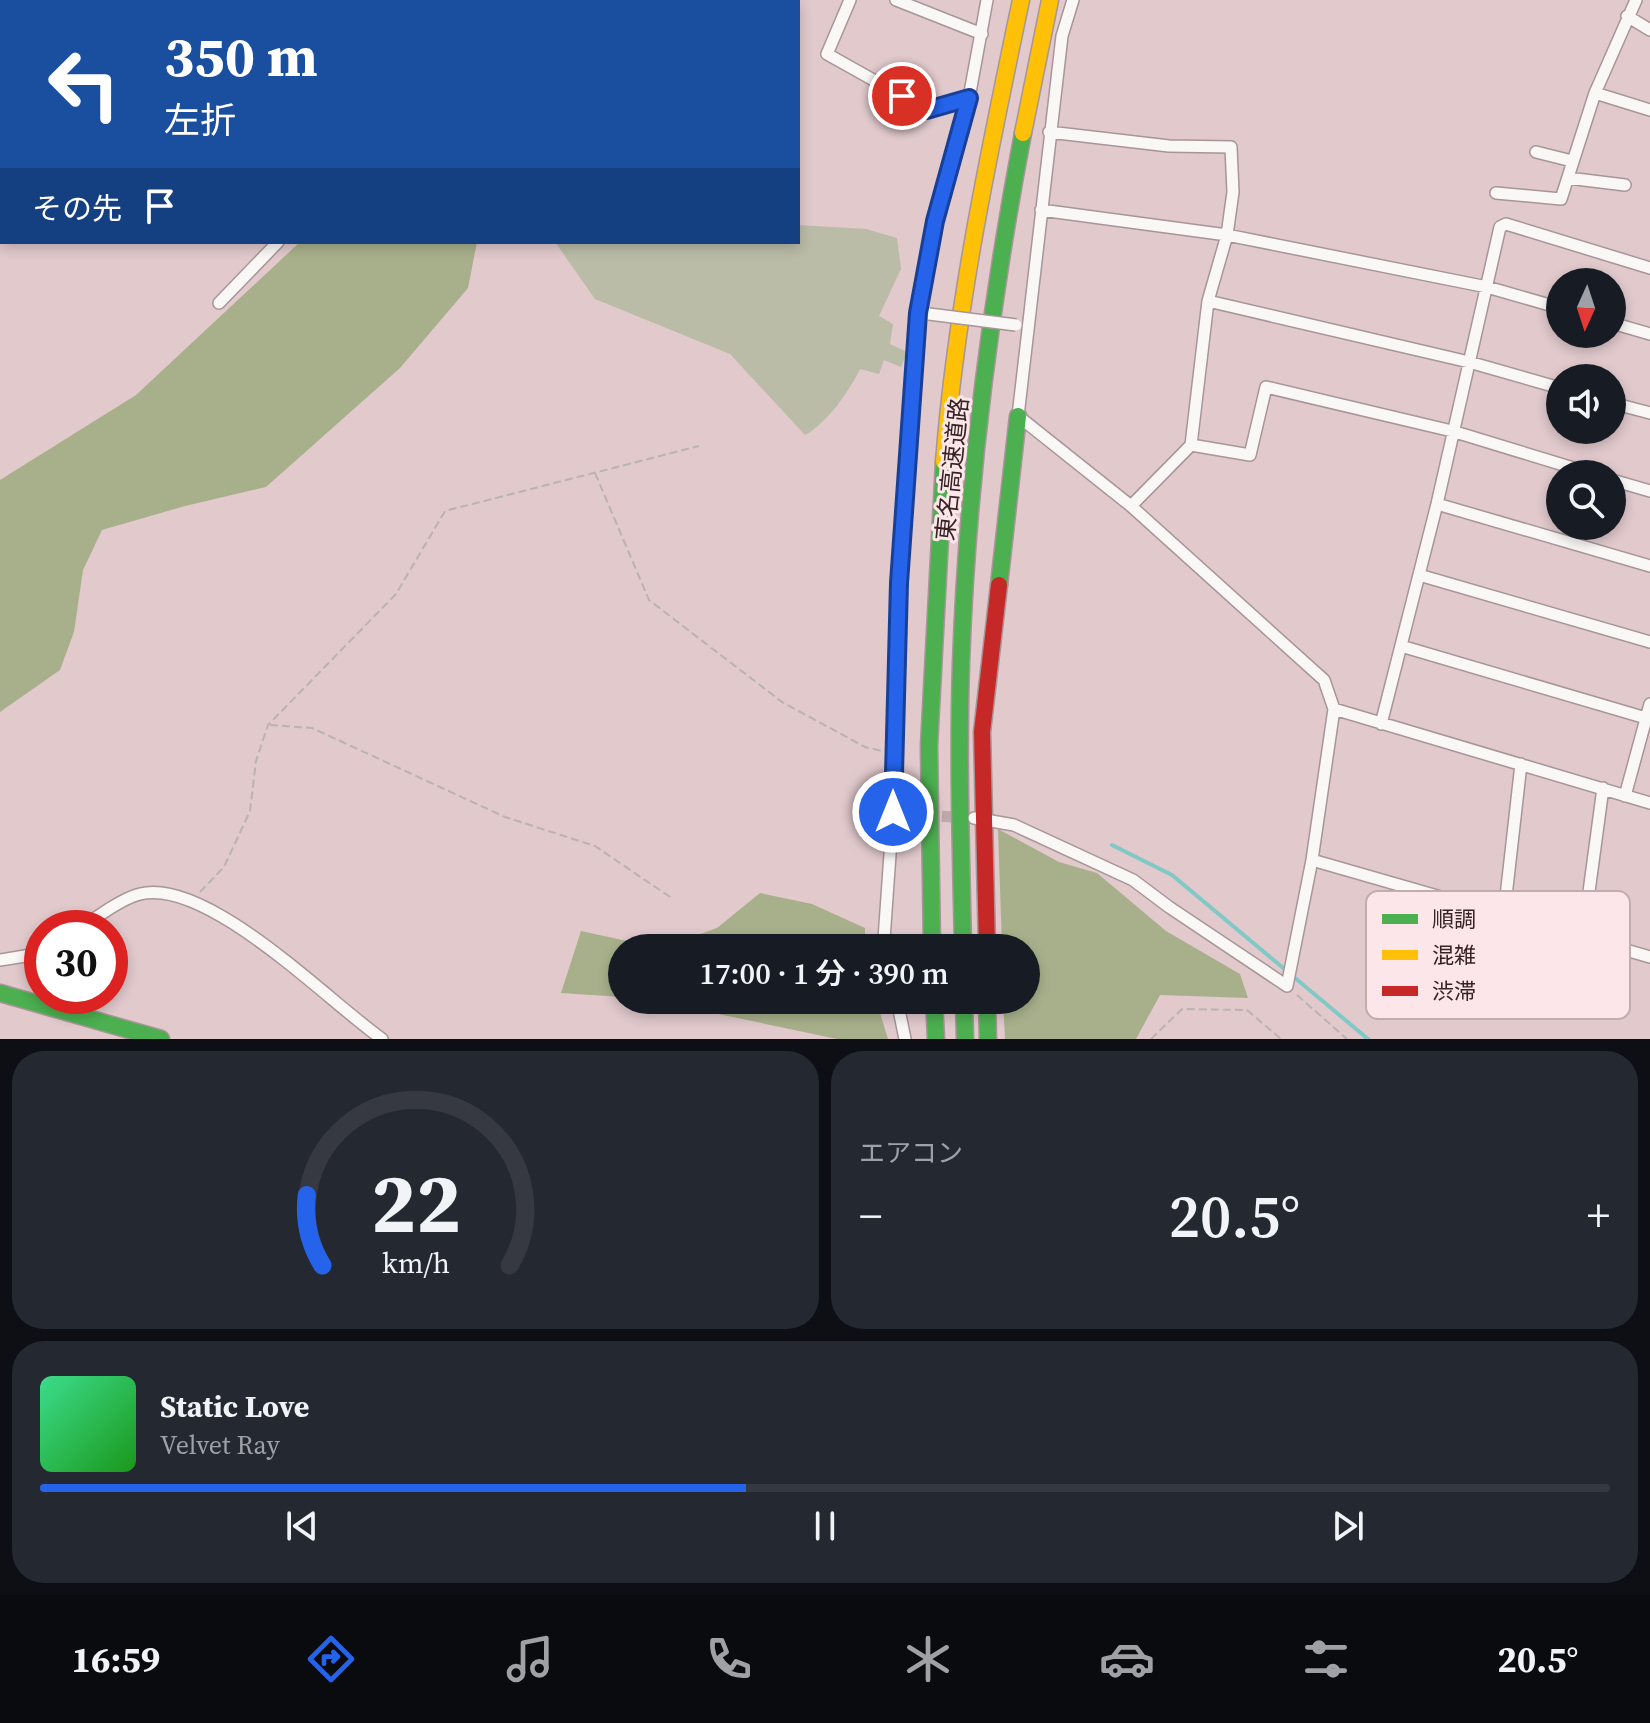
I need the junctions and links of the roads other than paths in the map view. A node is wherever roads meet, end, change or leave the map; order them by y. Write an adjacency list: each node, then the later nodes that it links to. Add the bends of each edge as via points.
1 (850, 0): 12 (street, via 827,54 927,110)
2 (896, 0): 10 (street)
3 (987, 0): 10 (street)
4 (1021, 0): 65 (main road, 東名高速道路, via 984,174 949,398 929,746)
5 (1050, 0): 66 (main road, 東名高速道路, via 1014,178 972,492 961,663)
6 (1073, 0): 14 (street, via 1062,36)
7 (1636, 0): 8 (street)
8 (1627, 16): 9 (street); 11 (street)
9 (1650, 30)
10 (982, 34): 12 (street)
11 (1595, 93): 13 (street); 16 (street)
12 (969, 98): 28 (street, via 935,221)
13 (1650, 110)
14 (1049, 132): 20 (street); 21 (street, via 1169,146 1231,147 1233,192)
15 (1536, 152): 16 (street)
16 (1572, 161): 17 (street)
17 (1568, 178): 18 (street); 19 (street, via 1561,199)
18 (1625, 185)
19 (1496, 193)
20 (1041, 210): 21 (street); 30 (street)
21 (1227, 235): 24 (street); 25 (street)
22 (276, 244): 26 (street)
23 (1650, 268): 24 (street, via 1506,224 1500,227)
24 (1487, 287): 27 (street); 32 (street)
25 (1208, 301): 32 (street); 38 (street)
26 (219, 303)
27 (1546, 304)
28 (923, 313): 30 (street, bridge); 56 (street, via 899,583)
29 (1626, 327): 31 (street)
30 (1029, 328): 36 (street)
31 (1650, 334)
32 (1469, 362): 33 (street); 37 (street)
33 (1546, 384)
34 (1626, 407): 35 (street)
35 (1650, 413)
36 (1018, 416): 43 (street); 58 (main road, via 982,732)
37 (1452, 431): 38 (street, via 1266,387 1250,455); 39 (street); 42 (street)
38 (1191, 445): 43 (street)
39 (1547, 460)
40 (1626, 484): 41 (street)
41 (1650, 491)
42 (1437, 504): 44 (street); 45 (street)
43 (1131, 506): 49 (street, via 1324,680)
44 (1650, 566)
45 (1419, 575): 46 (street); 47 (street)
46 (1650, 642)
47 (1401, 646): 50 (street); 51 (street)
48 (1650, 704): 50 (street)
49 (1334, 709): 51 (street); 59 (street)
50 (1646, 718): 54 (street)
51 (1381, 724): 52 (street)
52 (1521, 764): 53 (street); 61 (street)
53 (1603, 788): 54 (street); 62 (street)
54 (1625, 796): 55 (street)
55 (1650, 803)
56 (893, 812): 57 (street); 64 (street)
57 (909, 814)
58 (980, 819): 59 (street, via 1014,825 1133,880 1287,986); 67 (main road)
59 (1312, 860): 60 (street)
60 (1422, 891)
61 (1507, 891)
62 (1589, 891)
63 (112, 910): 78 (street, via 139,894 169,892 191,901 239,925)
64 (884, 934)
65 (932, 934)
66 (963, 934)
67 (986, 934)
68 (1630, 951): 70 (street)
69 (24, 956): 71 (street)
70 (1650, 957)
71 (0, 960)
72 (0, 993): 77 (main road)
73 (900, 1014): 79 (street)
74 (935, 1014): 80 (main road)
75 (964, 1014): 81 (main road)
76 (987, 1014): 82 (main road)
77 (161, 1039)
78 (382, 1039)
79 (905, 1039)
80 (936, 1039)
81 (965, 1039)
82 (988, 1039)

